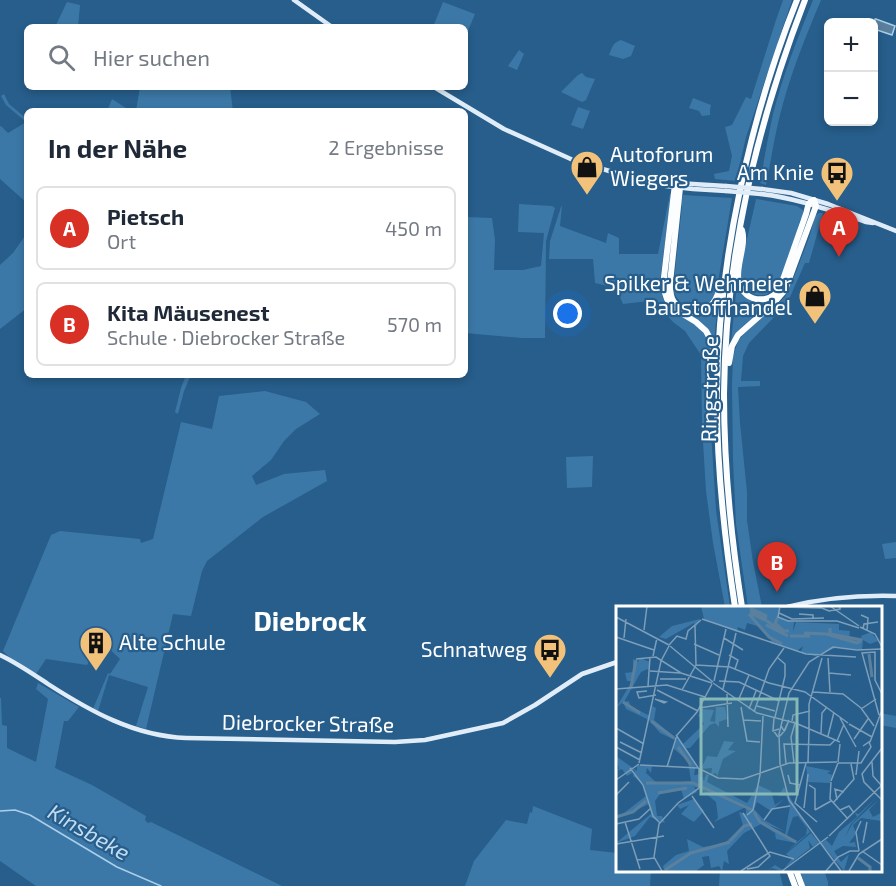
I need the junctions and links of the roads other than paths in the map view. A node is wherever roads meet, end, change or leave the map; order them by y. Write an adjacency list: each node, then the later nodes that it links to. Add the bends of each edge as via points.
1 (294, 0): 4 (main road)
2 (798, 0): 10 (highway, Ringstraße, via 756,128)
3 (805, 0): 8 (highway, Ringstraße, via 769,106)
4 (328, 24)
5 (439, 90): 6 (main road, via 504,129 562,156)
6 (677, 186): 7 (main road, bridge, via 761,191); 10 (highway, via 670,283 673,301 691,312 708,308 718,295); 11 (highway, via 665,293 671,305 710,336)
7 (813, 203): 8 (highway, via 784,281 777,293 767,299 752,298 740,285 738,271 744,236); 9 (main road); 12 (highway, via 785,290 735,339)
8 (741, 227): 12 (highway, Ringstraße, via 727,327)
9 (896, 231)
10 (727, 270): 11 (highway, Ringstraße)
11 (717, 387): 14 (highway, Ringstraße, via 718,462)
12 (724, 393): 15 (highway, Ringstraße, via 729,509)
13 (896, 596): 16 (main road, via 831,599)
14 (735, 606)
15 (742, 606)
16 (792, 606)
17 (0, 656): 18 (main road, Diebrocker Straße, via 101,716 162,736 395,742 425,740 503,723 582,674)
18 (616, 662)
19 (789, 871): 21 (highway)
20 (796, 871): 22 (highway)
21 (795, 886)
22 (802, 886)

